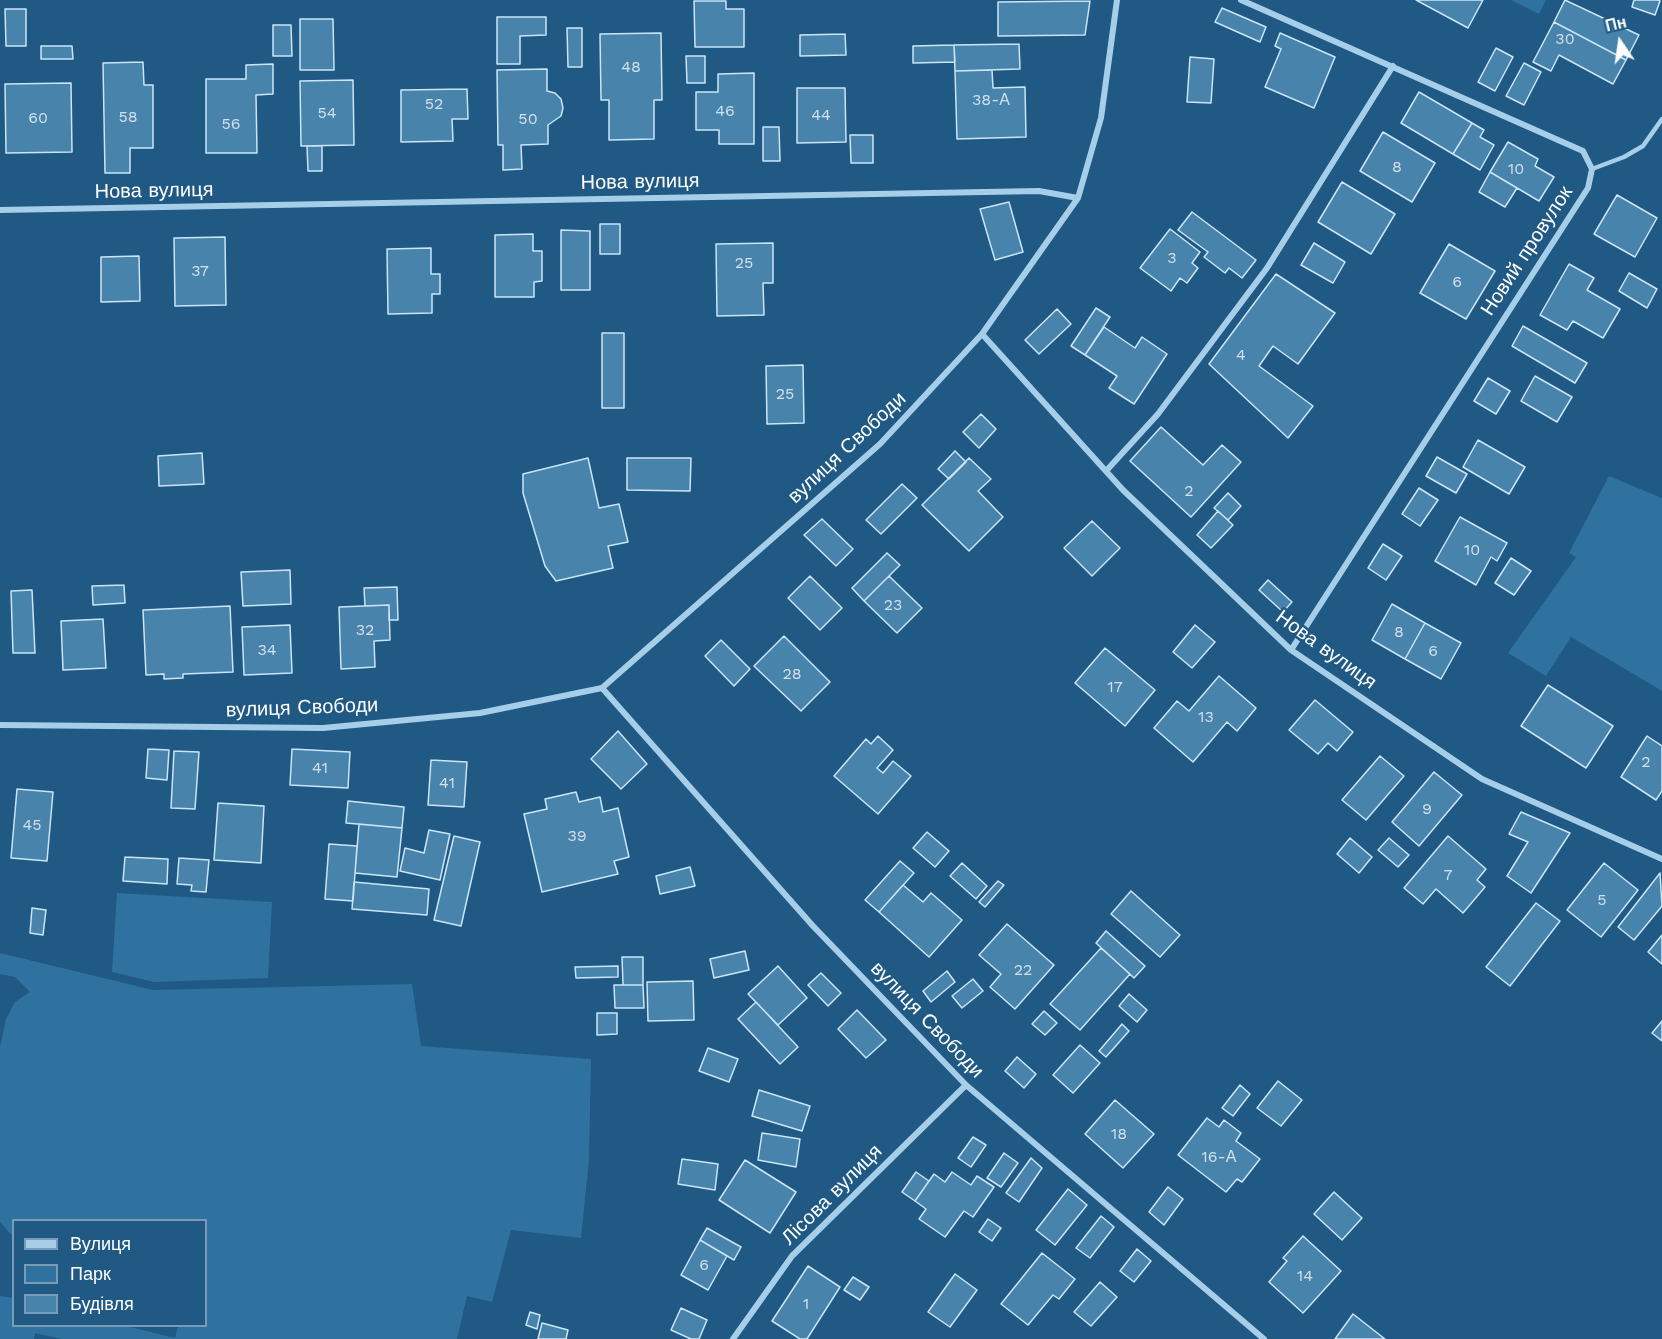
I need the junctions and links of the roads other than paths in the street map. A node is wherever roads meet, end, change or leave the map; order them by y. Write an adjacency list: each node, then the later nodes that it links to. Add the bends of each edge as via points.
1 (1117, 0): 6 (street, via 1101,118)
2 (1241, 0): 3 (street)
3 (1393, 66): 5 (street, via 1583,151); 9 (street, via 1267,268 1158,414)
4 (1662, 118): 5 (lane, via 1643,146)
5 (1592, 169): 10 (street, Новий провулок, via 1587,188)
6 (1078, 198): 7 (street, Нова вулиця, via 1039,191); 8 (street, вулиця Свободи)
7 (0, 210)
8 (982, 334): 9 (street, Нова вулиця); 11 (street, вулиця Свободи, via 880,444)
9 (1106, 471): 10 (street, Нова вулиця)
10 (1291, 650): 13 (street, Нова вулиця, via 1482,779)
11 (602, 688): 12 (street, вулиця Свободи, via 480,712 323,728); 14 (street, вулиця Свободи, via 813,926)
12 (0, 725)
13 (1662, 859)
14 (966, 1085): 15 (street, Лісова вулиця, via 792,1256); 16 (street, вулиця Свободи)
15 (733, 1339)
16 (1264, 1339)

